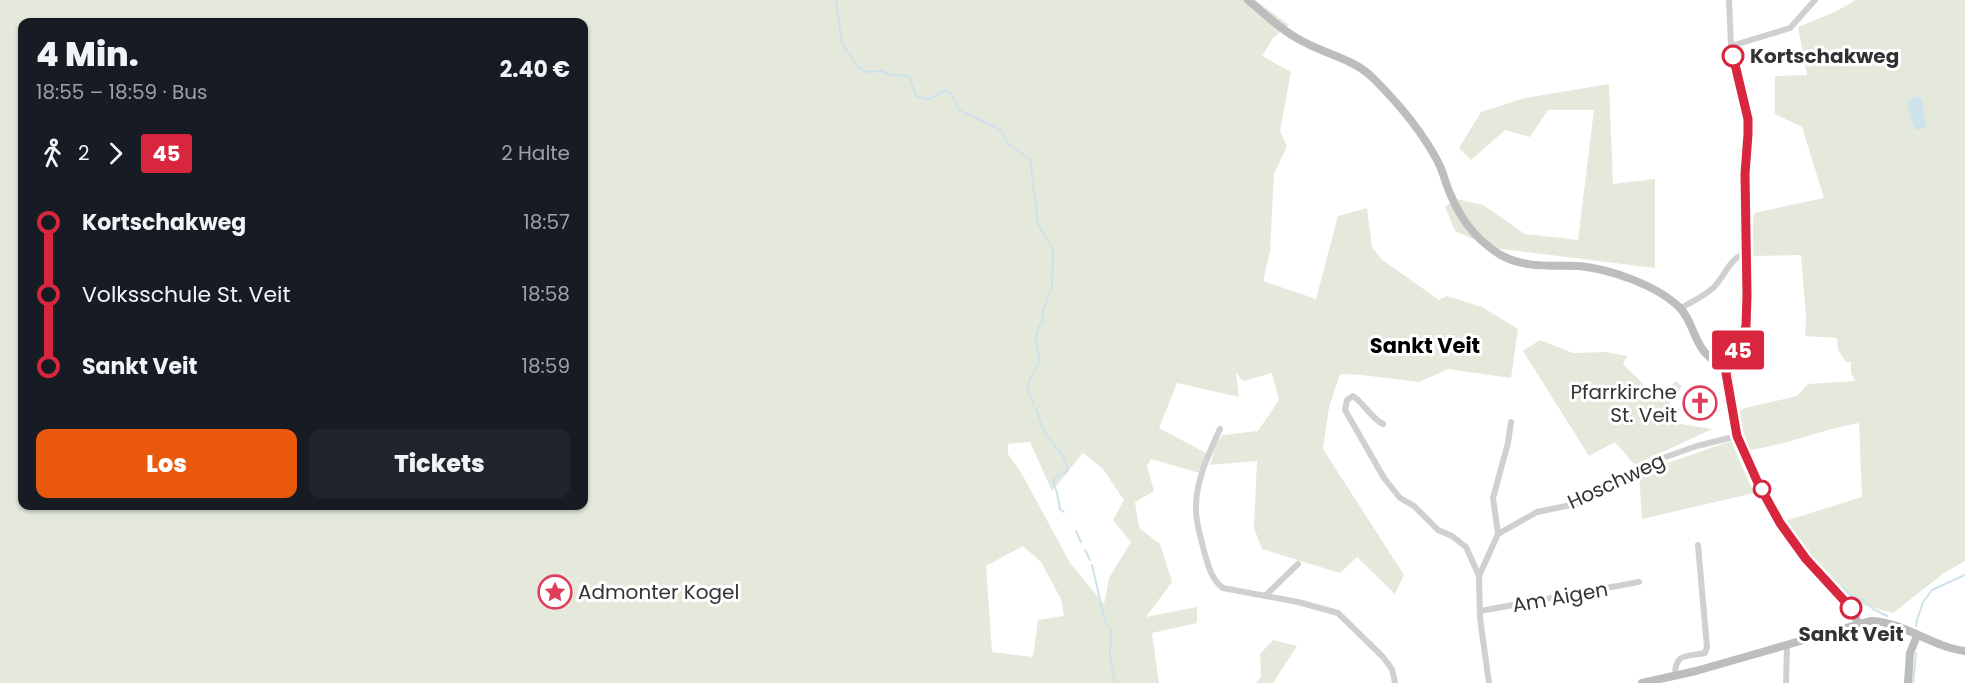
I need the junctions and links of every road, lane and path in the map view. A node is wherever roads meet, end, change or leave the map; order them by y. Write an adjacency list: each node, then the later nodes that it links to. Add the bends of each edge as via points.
1 (1248, 0): 6 (street, via 1290,35 1373,77 1439,163 1460,216 1475,236 1500,254 1529,265 1602,270 1649,286)
2 (1729, 0): 4 (street)
3 (1815, 0): 4 (street, via 1790,28)
4 (1731, 46): 5 (street, via 1748,119)
5 (1746, 253): 6 (street, via 1733,261 1714,287); 7 (street, via 1746,326)
6 (1681, 309): 7 (street, via 1702,350)
7 (1727, 377): 11 (street)
8 (1511, 422): 12 (street, via 1493,498)
9 (1383, 424): 15 (street, via 1357,398 1347,400 1345,410 1384,478 1400,498 1438,530 1466,547)
10 (1220, 429): 17 (street, via 1197,490 1197,520 1206,558 1223,588)
11 (1737, 436): 12 (street, Hoschweg, via 1657,460 1576,504 1537,512); 19 (street, via 1780,523 1852,610)
12 (1498, 534): 15 (street)
13 (1698, 545): 23 (street, via 1707,648 1705,653 1679,659 1675,664)
14 (1299, 564): 17 (street)
15 (1479, 576): 18 (street)
16 (1639, 582): 18 (street, Am Aigen)
17 (1265, 596): 24 (street, via 1338,613 1383,657 1392,669)
18 (1480, 611): 25 (street)
19 (1858, 623): 20 (street, via 1879,621); 21 (street)
20 (1917, 636): 22 (street); 28 (street, via 1910,653)
21 (1787, 646): 23 (street); 27 (street)
22 (1965, 651)
23 (1676, 676): 26 (street)
24 (1395, 683)
25 (1489, 683)
26 (1642, 683)
27 (1786, 683)
28 (1908, 683)

